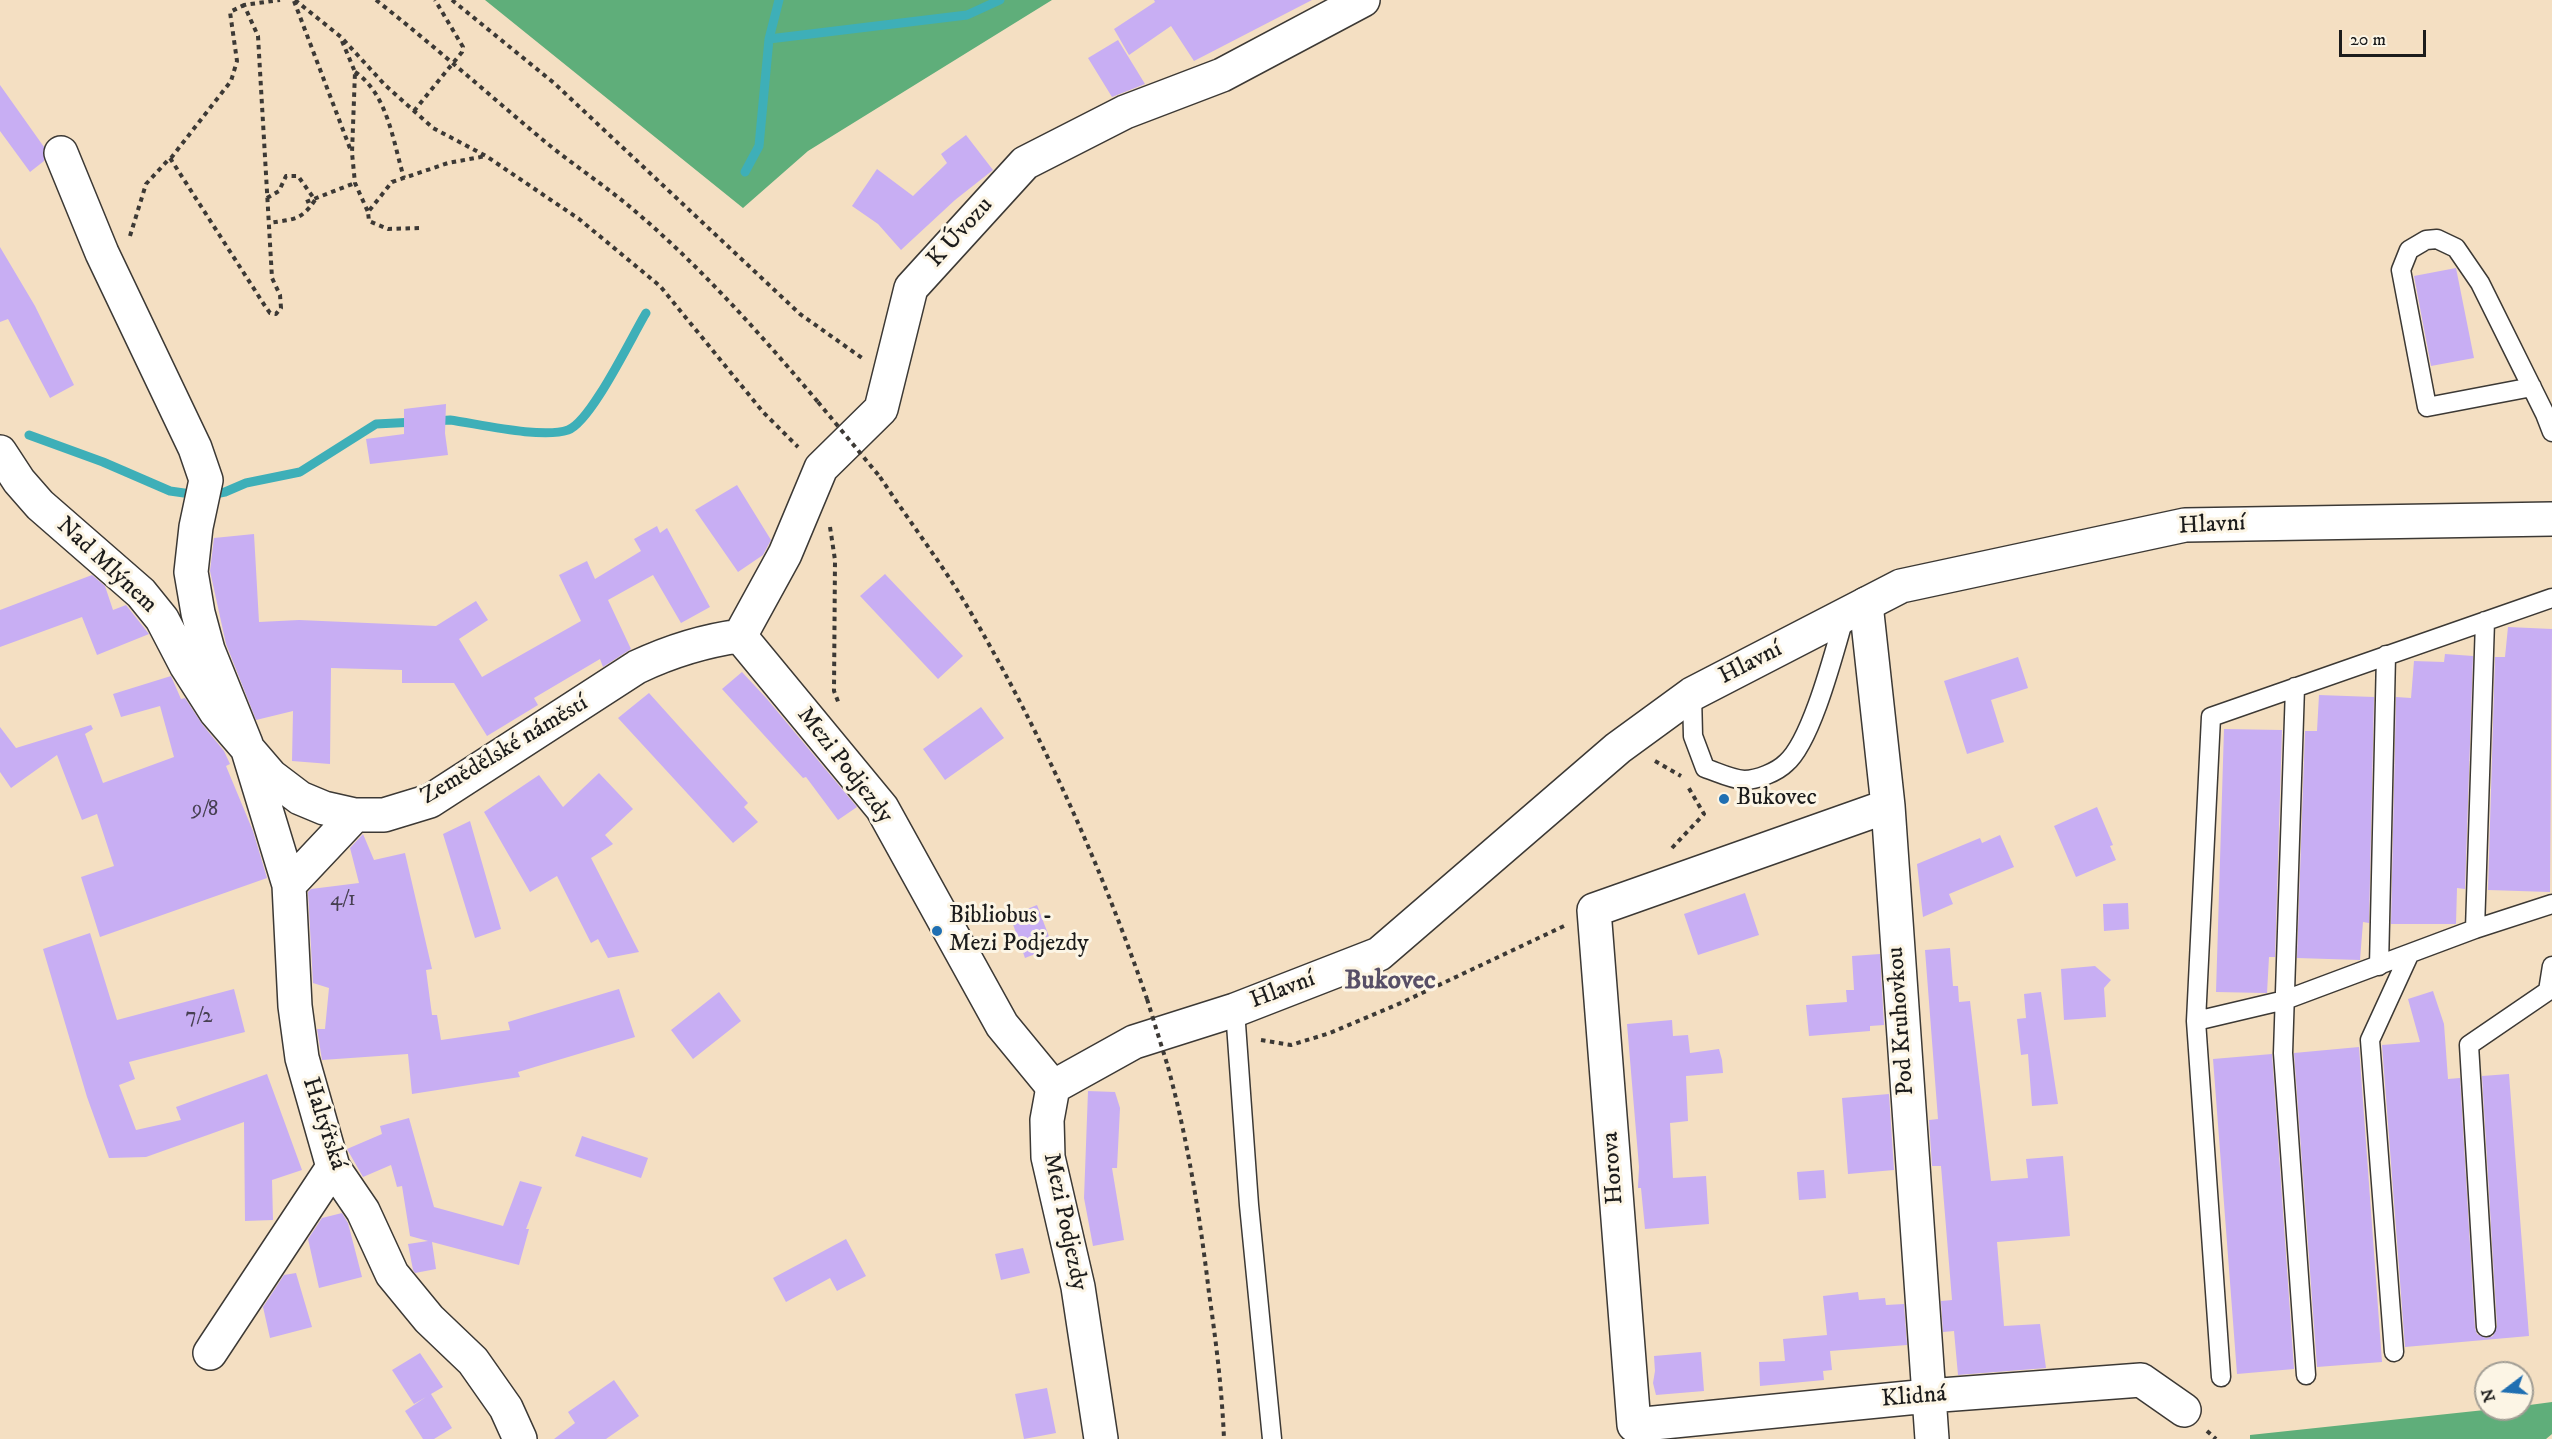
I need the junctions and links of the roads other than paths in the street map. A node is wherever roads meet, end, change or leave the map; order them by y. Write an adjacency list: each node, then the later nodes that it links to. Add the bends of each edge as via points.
1 (1363, 0): 10 (street, K Úvozu, via 1222,75 1125,112 1025,163 911,288 881,409 821,468 785,554)
2 (61, 153): 14 (street, via 102,253 206,480 191,573 208,650)
3 (2532, 387): 3 (lane, via 2480,283 2456,248 2437,239 2417,244 2403,260 2401,270 2427,407); 4 (lane)
4 (2552, 432)
5 (0, 452): 14 (street, Nad Mlýnem, via 40,505 141,593 162,619 216,712)
6 (2552, 519): 8 (street, Hlavní, via 2185,525 1901,586)
7 (2552, 598): 9 (lane)
8 (1856, 609): 13 (street, Hlavní); 13 (lane, via 1798,746 1787,763 1770,773 1745,780 1705,768 1693,736); 15 (street, Pod Kruhovkou)
9 (2485, 621): 11 (lane); 19 (lane)
10 (740, 636): 16 (street, Zemědělské náměstí, via 678,649 637,667 430,801 384,814); 26 (street, Mezi Podjezdy, via 882,808 1002,1025)
11 (2386, 655): 12 (lane); 21 (lane)
12 (2295, 687): 23 (lane); 25 (lane, via 2211,717)
13 (1692, 694): 24 (street, Hlavní, via 1618,748 1378,954)
14 (246, 744): 16 (street, Zemědělské náměstí, via 270,776 300,798); 17 (street, Haltýřská)
15 (1888, 806): 33 (street, Pod Kruhovkou); 35 (street, Horova, via 1594,910)
16 (355, 815): 17 (street)
17 (289, 885): 27 (street, Haltýřská, via 295,1006 302,1058)
18 (2552, 904): 19 (lane)
19 (2475, 929): 20 (lane)
20 (2409, 955): 21 (lane); 29 (lane, via 2370,1040)
21 (2379, 966): 23 (lane)
22 (2552, 966): 28 (lane, via 2548,991 2469,1045)
23 (2285, 1000): 25 (lane); 31 (lane, via 2283,1053)
24 (1236, 1018): 26 (street, Hlavní, via 1134,1042); 38 (lane)
25 (2196, 1021): 32 (lane)
26 (1053, 1087): 37 (street, Mezi Podjezdy, via 1047,1120 1048,1157 1078,1287)
27 (333, 1167): 30 (street); 36 (street, Haltýřská, via 363,1211 392,1274 429,1319 473,1361 506,1408)
28 (2486, 1328)
29 (2394, 1352)
30 (210, 1353)
31 (2306, 1375)
32 (2221, 1377)
33 (1928, 1396): 34 (street, Klidná, via 2141,1380); 35 (street, Klidná); 39 (street, Pod Kruhovkou)
34 (2184, 1410)
35 (1634, 1425)
36 (520, 1439)
37 (1101, 1439)
38 (1272, 1439)
39 (1932, 1439)

